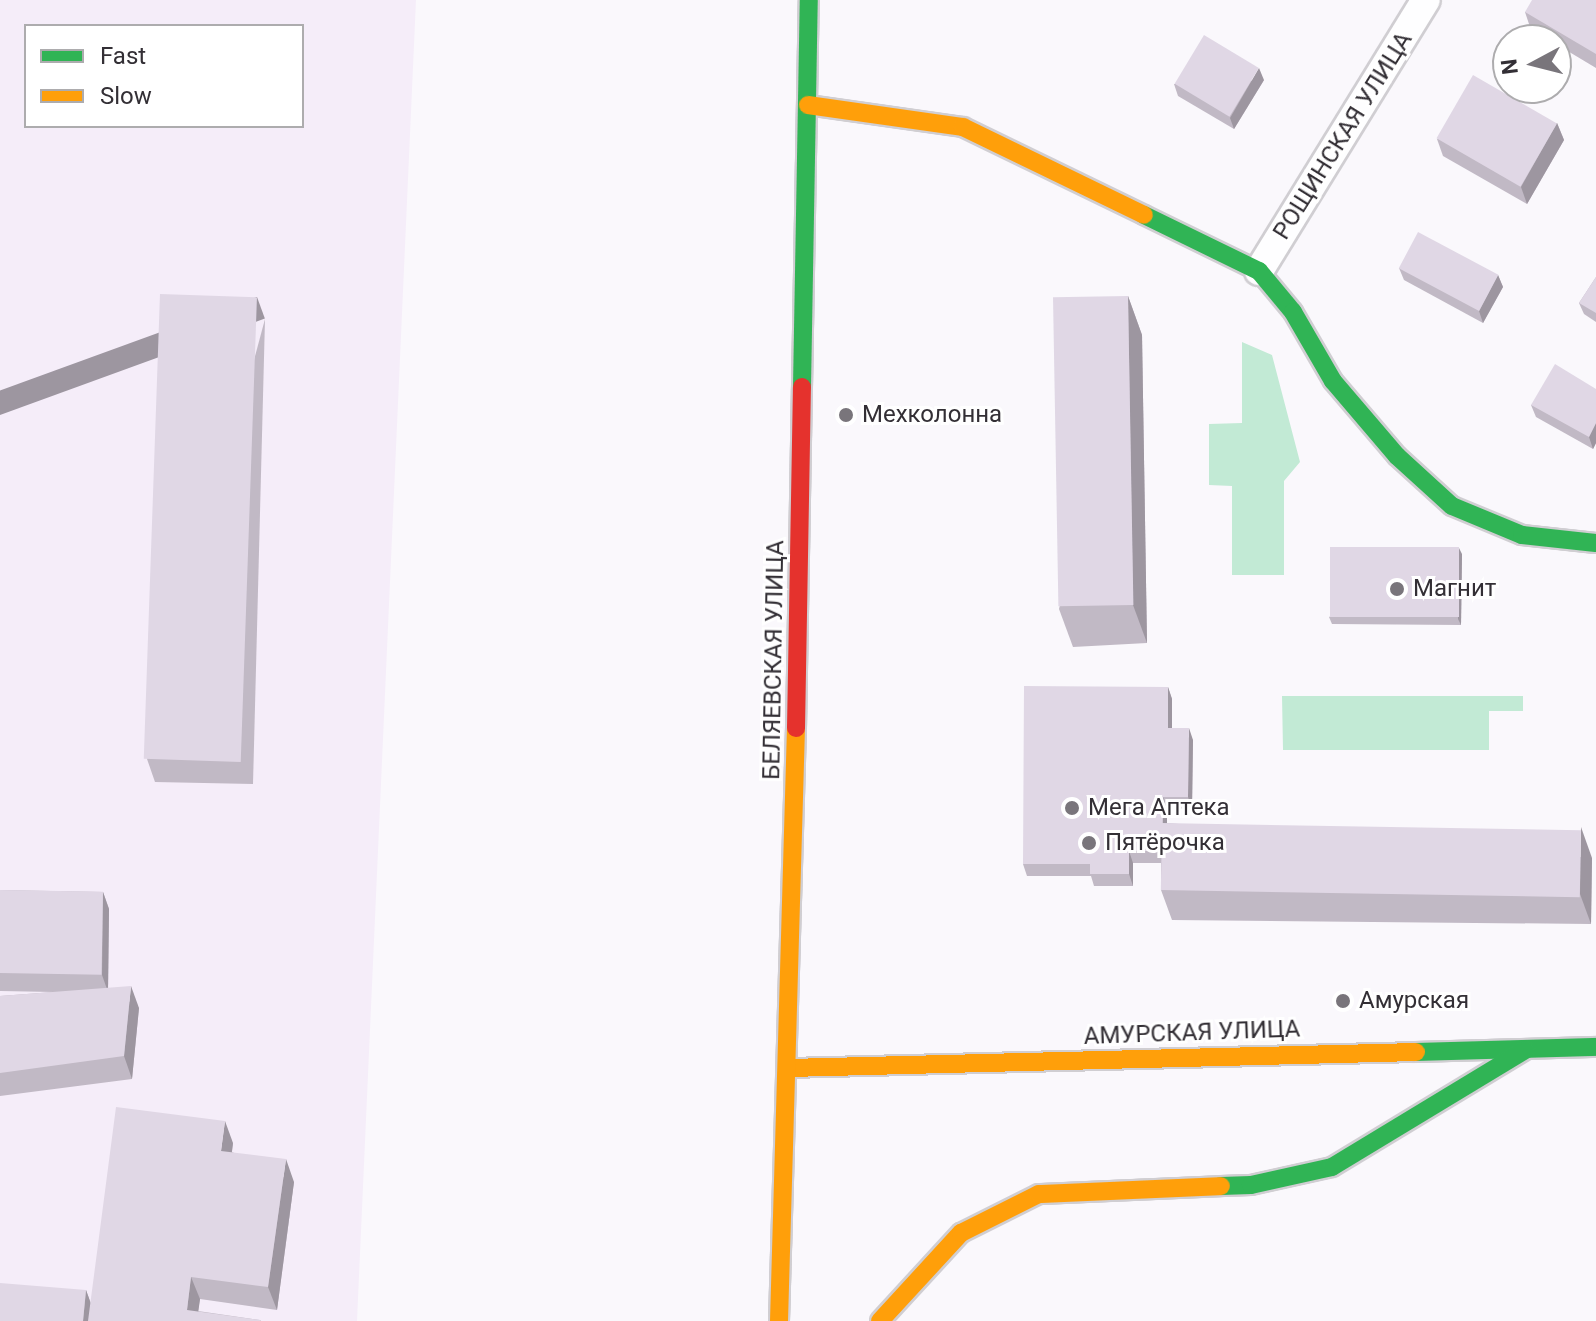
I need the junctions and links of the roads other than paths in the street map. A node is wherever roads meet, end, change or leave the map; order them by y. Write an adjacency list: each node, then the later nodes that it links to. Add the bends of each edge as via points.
1 (809, 0): 3 (street, БЕЛЯЕВСКАЯ УЛИЦА)
2 (1426, 0): 4 (street, РОЩИНСКАЯ УЛИЦА)
3 (808, 105): 4 (street, via 963,127); 8 (street, БЕЛЯЕВСКАЯ УЛИЦА)
4 (1259, 271): 5 (street, via 1293,312 1333,381 1397,456 1452,506 1522,535)
5 (1596, 543)
6 (1596, 1047): 7 (street, АМУРСКАЯ УЛИЦА)
7 (1529, 1048): 8 (street, АМУРСКАЯ УЛИЦА); 10 (street, via 1332,1167 1251,1185 1039,1194 961,1233)
8 (789, 1068): 9 (street, БЕЛЯЕВСКАЯ УЛИЦА)
9 (779, 1321)
10 (880, 1321)

